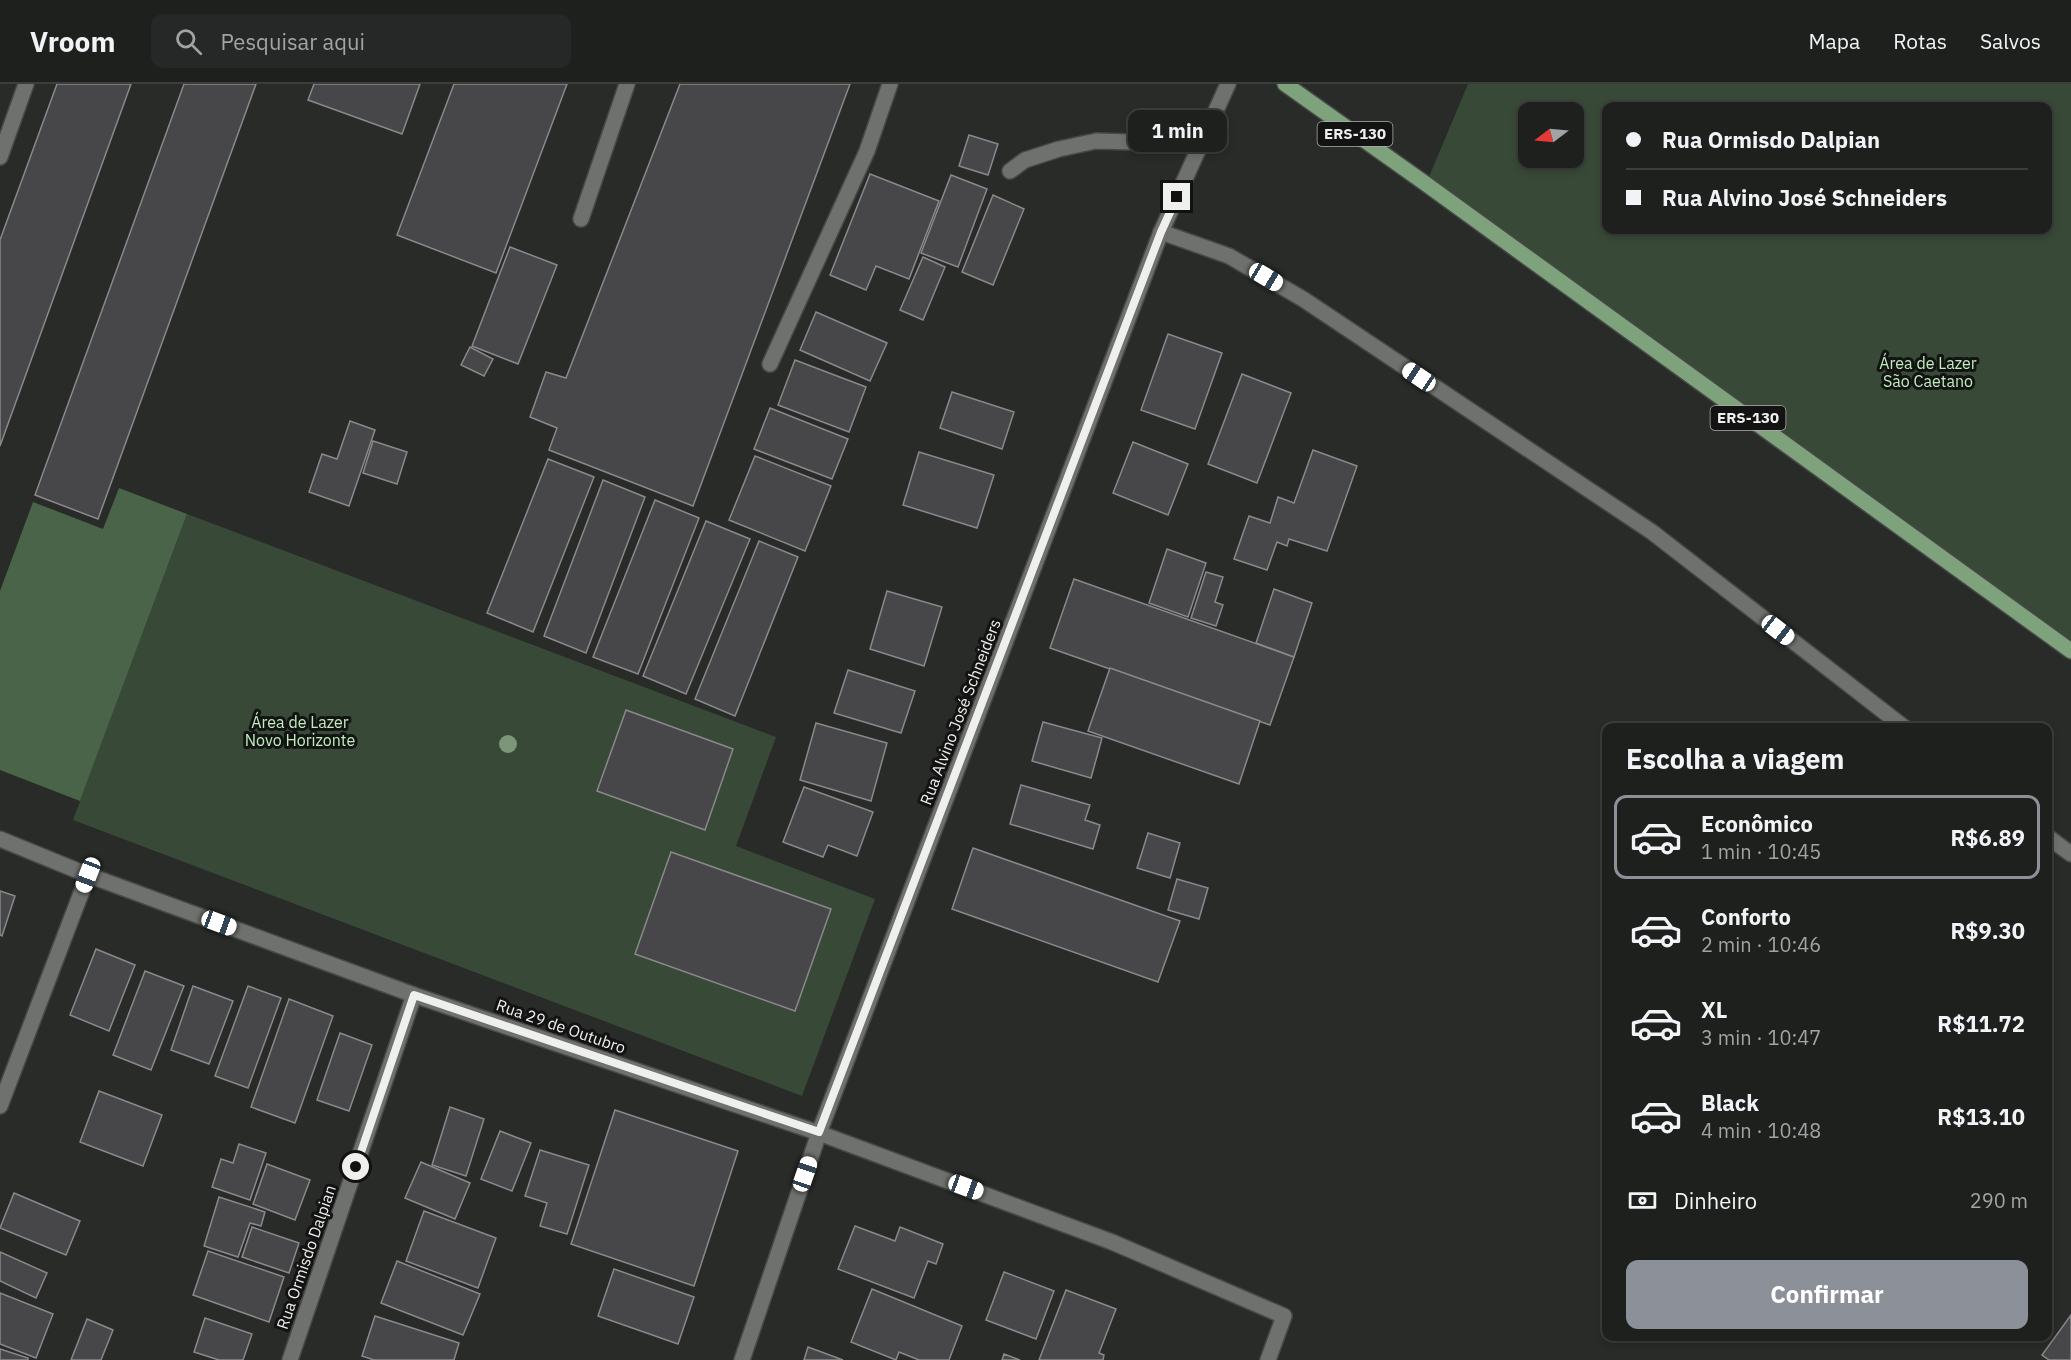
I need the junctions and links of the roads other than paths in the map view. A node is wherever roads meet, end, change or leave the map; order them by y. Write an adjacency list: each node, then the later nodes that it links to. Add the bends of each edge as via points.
1 (27, 84): 7 (street)
2 (627, 84): 9 (street)
3 (890, 84): 11 (street, via 867,152)
4 (1228, 84): 6 (street, Rua Alvino José Schneiders)
5 (1285, 84): 12 (main road, ERS-130)
6 (1200, 144): 8 (street, via 1096,141 1025,160); 10 (street, Rua Alvino José Schneiders)
7 (0, 157)
8 (1011, 171)
9 (581, 219)
10 (1161, 232): 13 (street, via 1229,255 1303,299 1652,532); 20 (street, Rua Alvino José Schneiders)
11 (770, 364)
12 (2071, 651)
13 (1899, 723)
14 (0, 839): 17 (street, Rua 29 de Outubro)
15 (2052, 840): 16 (street)
16 (2071, 854)
17 (88, 875): 18 (street, Rua 29 de Outubro); 19 (street)
18 (414, 995): 20 (street, Rua 29 de Outubro); 21 (street, Rua Ormisdo Dalpian)
19 (0, 1106)
20 (819, 1132): 22 (street, Rua Alvino José Schneiders); 23 (street, Rua 29 de Outubro, via 1112,1242 1284,1316)
21 (290, 1360)
22 (742, 1360)
23 (1268, 1360)

